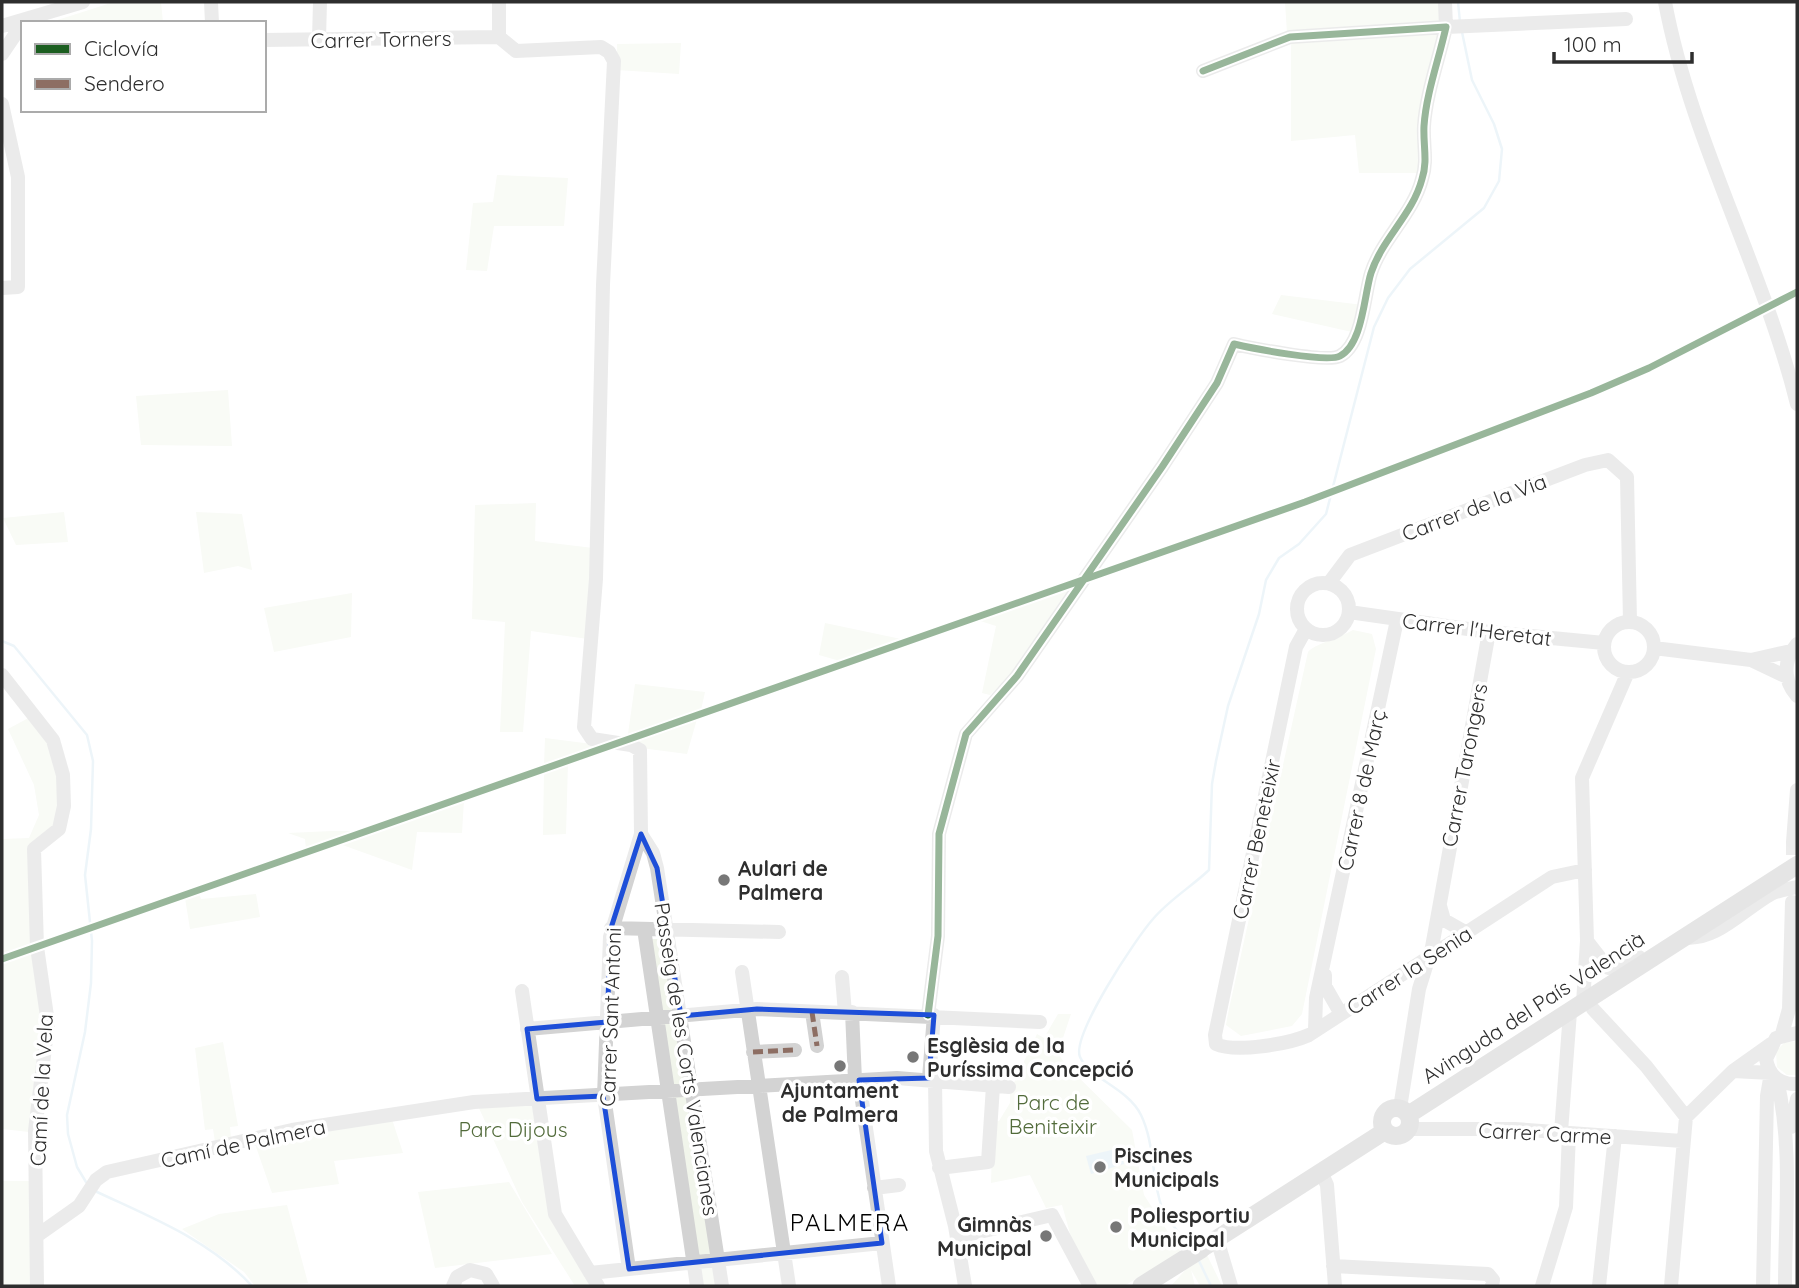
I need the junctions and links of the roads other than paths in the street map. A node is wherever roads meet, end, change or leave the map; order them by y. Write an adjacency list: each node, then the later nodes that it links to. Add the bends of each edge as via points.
1 (83, 2): 8 (street)
2 (211, 2): 9 (street)
3 (320, 2): 15 (street)
4 (499, 2): 14 (street)
5 (1445, 2): 13 (street)
6 (1665, 2): 21 (street, via 1701,130 1765,302)
7 (1626, 19): 13 (street)
8 (26, 21)
9 (212, 21)
10 (21, 22): 12 (street)
11 (21, 25): 17 (street)
12 (2, 26)
13 (1456, 27): 18 (street, via 1290,37); 64 (street, via 1424,125 1422,182 1379,254 1370,275 1364,313 1347,351 1335,358 1234,344 1217,383 1017,676 973,723 961,746 939,834 938,936)
14 (499, 37): 15 (street, Carrer Torners); 37 (street, Carrer Sant Antoni, via 516,51 601,47 614,61 596,579 584,727 592,740 640,750)
15 (319, 39): 16 (street, Carrer Torners)
16 (266, 40)
17 (2, 54)
18 (1203, 71)
19 (2, 104): 20 (street, via 18,177 18,287)
20 (2, 288)
21 (1797, 404)
22 (1329, 583): 23 (street, via 1347,597); 25 (street, Carrer de la Via, via 1350,555 1592,462 1608,460 1626,477); 26 (street, via 1314,584 1301,594 1298,616)
23 (1349, 612): 24 (street, Carrer l'Heretat); 26 (street, via 1336,632 1321,635)
24 (1397, 620): 27 (street, Carrer l'Heretat); 53 (street, Carrer 8 de Març)
25 (1630, 621): 28 (street, via 1613,627); 30 (street, via 1650,633)
26 (1306, 629): 75 (street, Carrer Beneteixir, via 1296,647 1215,1035 1216,1044)
27 (1489, 632): 28 (street, Carrer l'Heretat); 43 (street, Carrer Tarongers)
28 (1604, 643): 32 (street, via 1607,659)
29 (1794, 647): 31 (street); 34 (street)
30 (1654, 648): 31 (street); 32 (street, via 1646,665)
31 (1751, 660): 34 (street)
32 (1628, 672): 40 (street, via 1582,778)
33 (2, 676): 102 (street, Camí de la Vela, via 53,740 63,775 59,829 34,849 37,947 48,1023 35,1131)
34 (1787, 677): 35 (street)
35 (1797, 696)
36 (1797, 790): 38 (street)
37 (641, 834): 45 (street, Carrer Sant Antoni); 47 (street, Passeig de les Corts Valencianes, via 655,860)
38 (1795, 848): 41 (street, Avinguda del País Valencià)
39 (1797, 865): 41 (main road, Avinguda del País Valencià)
40 (1586, 870): 49 (street, Carrer la Senia, via 1552,877); 51 (street)
41 (1773, 875): 50 (main road, Avinguda del País Valencià); 51 (street, Avinguda del País Valencià, via 1619,968 1605,967)
42 (1797, 887): 50 (street, Avinguda del País Valencià, via 1771,894 1709,934)
43 (1439, 897): 49 (street, via 1444,919); 52 (street, Carrer Tarongers); 54 (street, Carrer Tarongers)
44 (1792, 902): 59 (street)
45 (611, 928): 46 (street); 67 (street, Carrer Sant Antoni)
46 (644, 929): 47 (street); 66 (street, Passeig de les Corts Valencianes)
47 (667, 930): 48 (street); 65 (street, Passeig de les Corts Valencianes)
48 (779, 932)
49 (1468, 933): 52 (street, Carrer la Senia)
50 (1683, 937): 58 (main road, Avinguda del País Valencià)
51 (1587, 941): 58 (street, via 1594,975)
52 (1444, 948): 54 (street, Carrer la Senia)
53 (1325, 960): 63 (street, Carrer 8 de Març, via 1325,986); 71 (street, Carrer 8 de Març, via 1316,998)
54 (1427, 960): 63 (street, Carrer la Senia); 92 (street, Carrer Tarongers)
55 (741, 972): 60 (street)
56 (842, 977): 62 (street)
57 (522, 991): 70 (street)
58 (1585, 1005): 91 (street, via 1646,1066); 92 (main road, Avinguda del País Valencià); 94 (street)
59 (1789, 1009): 69 (street); 72 (street)
60 (747, 1010): 61 (street); 65 (street); 77 (street)
61 (812, 1012): 62 (street); 74 (street)
62 (848, 1012): 64 (street); 81 (street)
63 (1341, 1014): 71 (street, Carrer la Senia)
64 (931, 1015): 68 (street); 80 (street)
65 (681, 1016): 66 (street); 86 (street, Passeig de les Corts Valencianes)
66 (657, 1018): 67 (street); 87 (street, Passeig de les Corts Valencianes)
67 (607, 1022): 70 (street); 88 (street, Carrer Sant Antoni)
68 (1040, 1022)
69 (1797, 1027)
70 (527, 1029): 89 (street)
71 (1315, 1030): 75 (street, Carrer la Senia, via 1286,1042)
72 (1790, 1033): 73 (street)
73 (1771, 1044): 78 (street); 79 (street, via 1766,1059)
74 (817, 1046)
75 (1224, 1047)
76 (794, 1050): 77 (street)
77 (753, 1052): 83 (street)
78 (1733, 1071): 79 (street); 91 (street)
79 (1774, 1076): 82 (street); 97 (street, via 1785,1116); 130 (street, via 1767,1096)
80 (932, 1079): 81 (street, Camí de Palmera); 84 (street, Camí de Palmera); 98 (street)
81 (857, 1080): 83 (street, Camí de Palmera); 101 (street)
82 (1797, 1084)
83 (758, 1086): 86 (street, Camí de Palmera); 107 (street)
84 (993, 1086): 85 (street, Camí de Palmera); 98 (street, via 988,1162)
85 (1009, 1087)
86 (692, 1090): 87 (street, Camí de Palmera); 108 (street, Passeig de les Corts Valencianes)
87 (668, 1092): 88 (street, Camí de Palmera); 109 (street, Passeig de les Corts Valencianes)
88 (604, 1096): 89 (street, Camí de Palmera); 111 (street, Carrer Sant Antoni)
89 (537, 1099): 102 (street, Camí de Palmera, via 474,1102 292,1130 107,1172 79,1206); 112 (street, via 555,1214)
90 (1797, 1099): 97 (street)
91 (1686, 1117): 96 (street)
92 (1405, 1118): 93 (main road, via 1396,1136); 93 (main road, via 1391,1109 1382,1121); 94 (street, Carrer Carme)
93 (1385, 1131): 99 (main road)
94 (1565, 1133): 95 (street, Carrer Carme); 127 (street, via 1566,1207)
95 (1615, 1136): 96 (street, Carrer Carme); 128 (street)
96 (1682, 1141): 129 (street)
97 (1787, 1146): 131 (street)
98 (939, 1168): 103 (street)
99 (1321, 1172): 104 (main road); 110 (street, via 1327,1185)
100 (899, 1185): 101 (street)
101 (874, 1188): 105 (street)
102 (38, 1235): 114 (street, Camí de la Vela)
103 (958, 1237): 122 (street); 123 (street, via 1054,1215)
104 (1217, 1239): 106 (main road); 124 (street)
105 (882, 1243): 107 (street); 121 (street)
106 (1201, 1250): 113 (highway)
107 (783, 1252): 108 (street); 120 (street)
108 (718, 1259): 109 (street); 119 (street, Passeig de les Corts Valencianes)
109 (694, 1262): 111 (street); 118 (street, Passeig de les Corts Valencianes)
110 (1333, 1266): 125 (street); 126 (street, via 1488,1274)
111 (629, 1269): 112 (street)
112 (590, 1273): 117 (street)
113 (1153, 1285)
114 (37, 1286)
115 (453, 1286): 116 (street, via 457,1277 470,1270 486,1274)
116 (493, 1286)
117 (598, 1286)
118 (697, 1286)
119 (722, 1286)
120 (789, 1286)
121 (889, 1286)
122 (965, 1286)
123 (1090, 1286)
124 (1231, 1286)
125 (1335, 1286)
126 (1492, 1286)
127 (1542, 1286)
128 (1599, 1286)
129 (1671, 1286)
130 (1763, 1286)
131 (1785, 1286)

